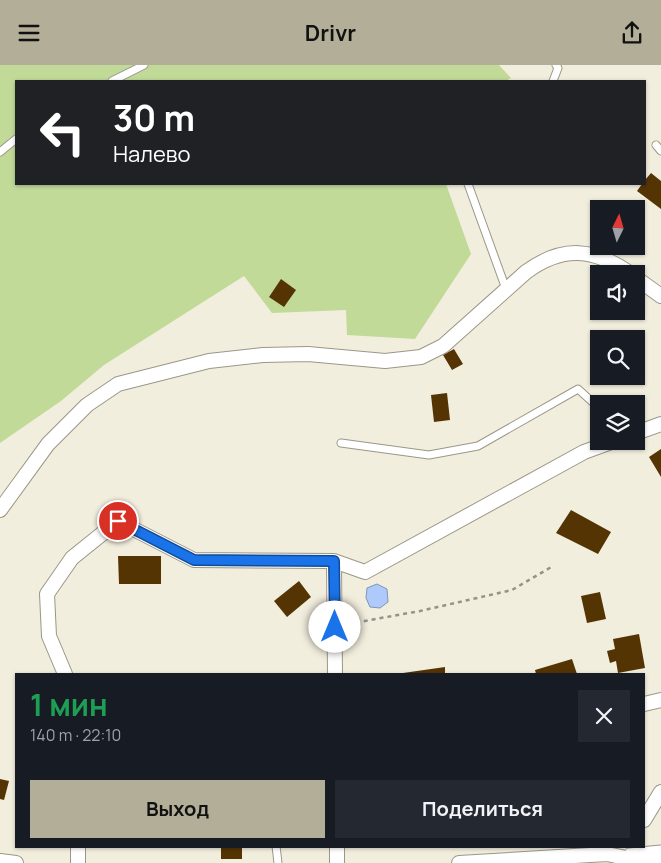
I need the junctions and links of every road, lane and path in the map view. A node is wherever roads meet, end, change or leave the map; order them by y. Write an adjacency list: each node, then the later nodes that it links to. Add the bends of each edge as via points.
1 (144, 65): 3 (lane)
2 (556, 65): 4 (lane)
3 (114, 80)
4 (553, 80)
5 (15, 140): 6 (lane)
6 (0, 152)
7 (468, 185): 10 (lane)
8 (619, 265): 10 (street, via 592,253 552,257 536,264)
9 (645, 284): 11 (street)
10 (506, 289): 17 (street, via 443,346 421,357 385,361 263,355 209,361 118,384 87,405 48,444)
11 (661, 296)
12 (590, 400): 15 (lane, via 578,389 478,446 429,455)
13 (661, 424): 14 (street)
14 (645, 430)
15 (341, 443)
16 (590, 450): 18 (street, via 366,572)
17 (0, 510)
18 (334, 561): 20 (street); 21 (street, via 194,560 118,521 72,558 47,594 50,637)
19 (553, 566): 20 (path, via 512,590)
20 (335, 627): 22 (street)
21 (65, 673)
22 (335, 673)
23 (661, 700): 24 (street)
24 (645, 704)
25 (661, 792): 26 (street)
26 (645, 818)
27 (78, 848): 36 (street)
28 (276, 848): 37 (lane)
29 (337, 848): 38 (street)
30 (618, 848): 32 (street)
31 (661, 849): 32 (lane)
32 (607, 854): 33 (street, via 631,859); 39 (street)
33 (661, 857)
34 (0, 861): 35 (street)
35 (16, 863)
36 (78, 863)
37 (278, 863)
38 (337, 863)
39 (460, 863)

